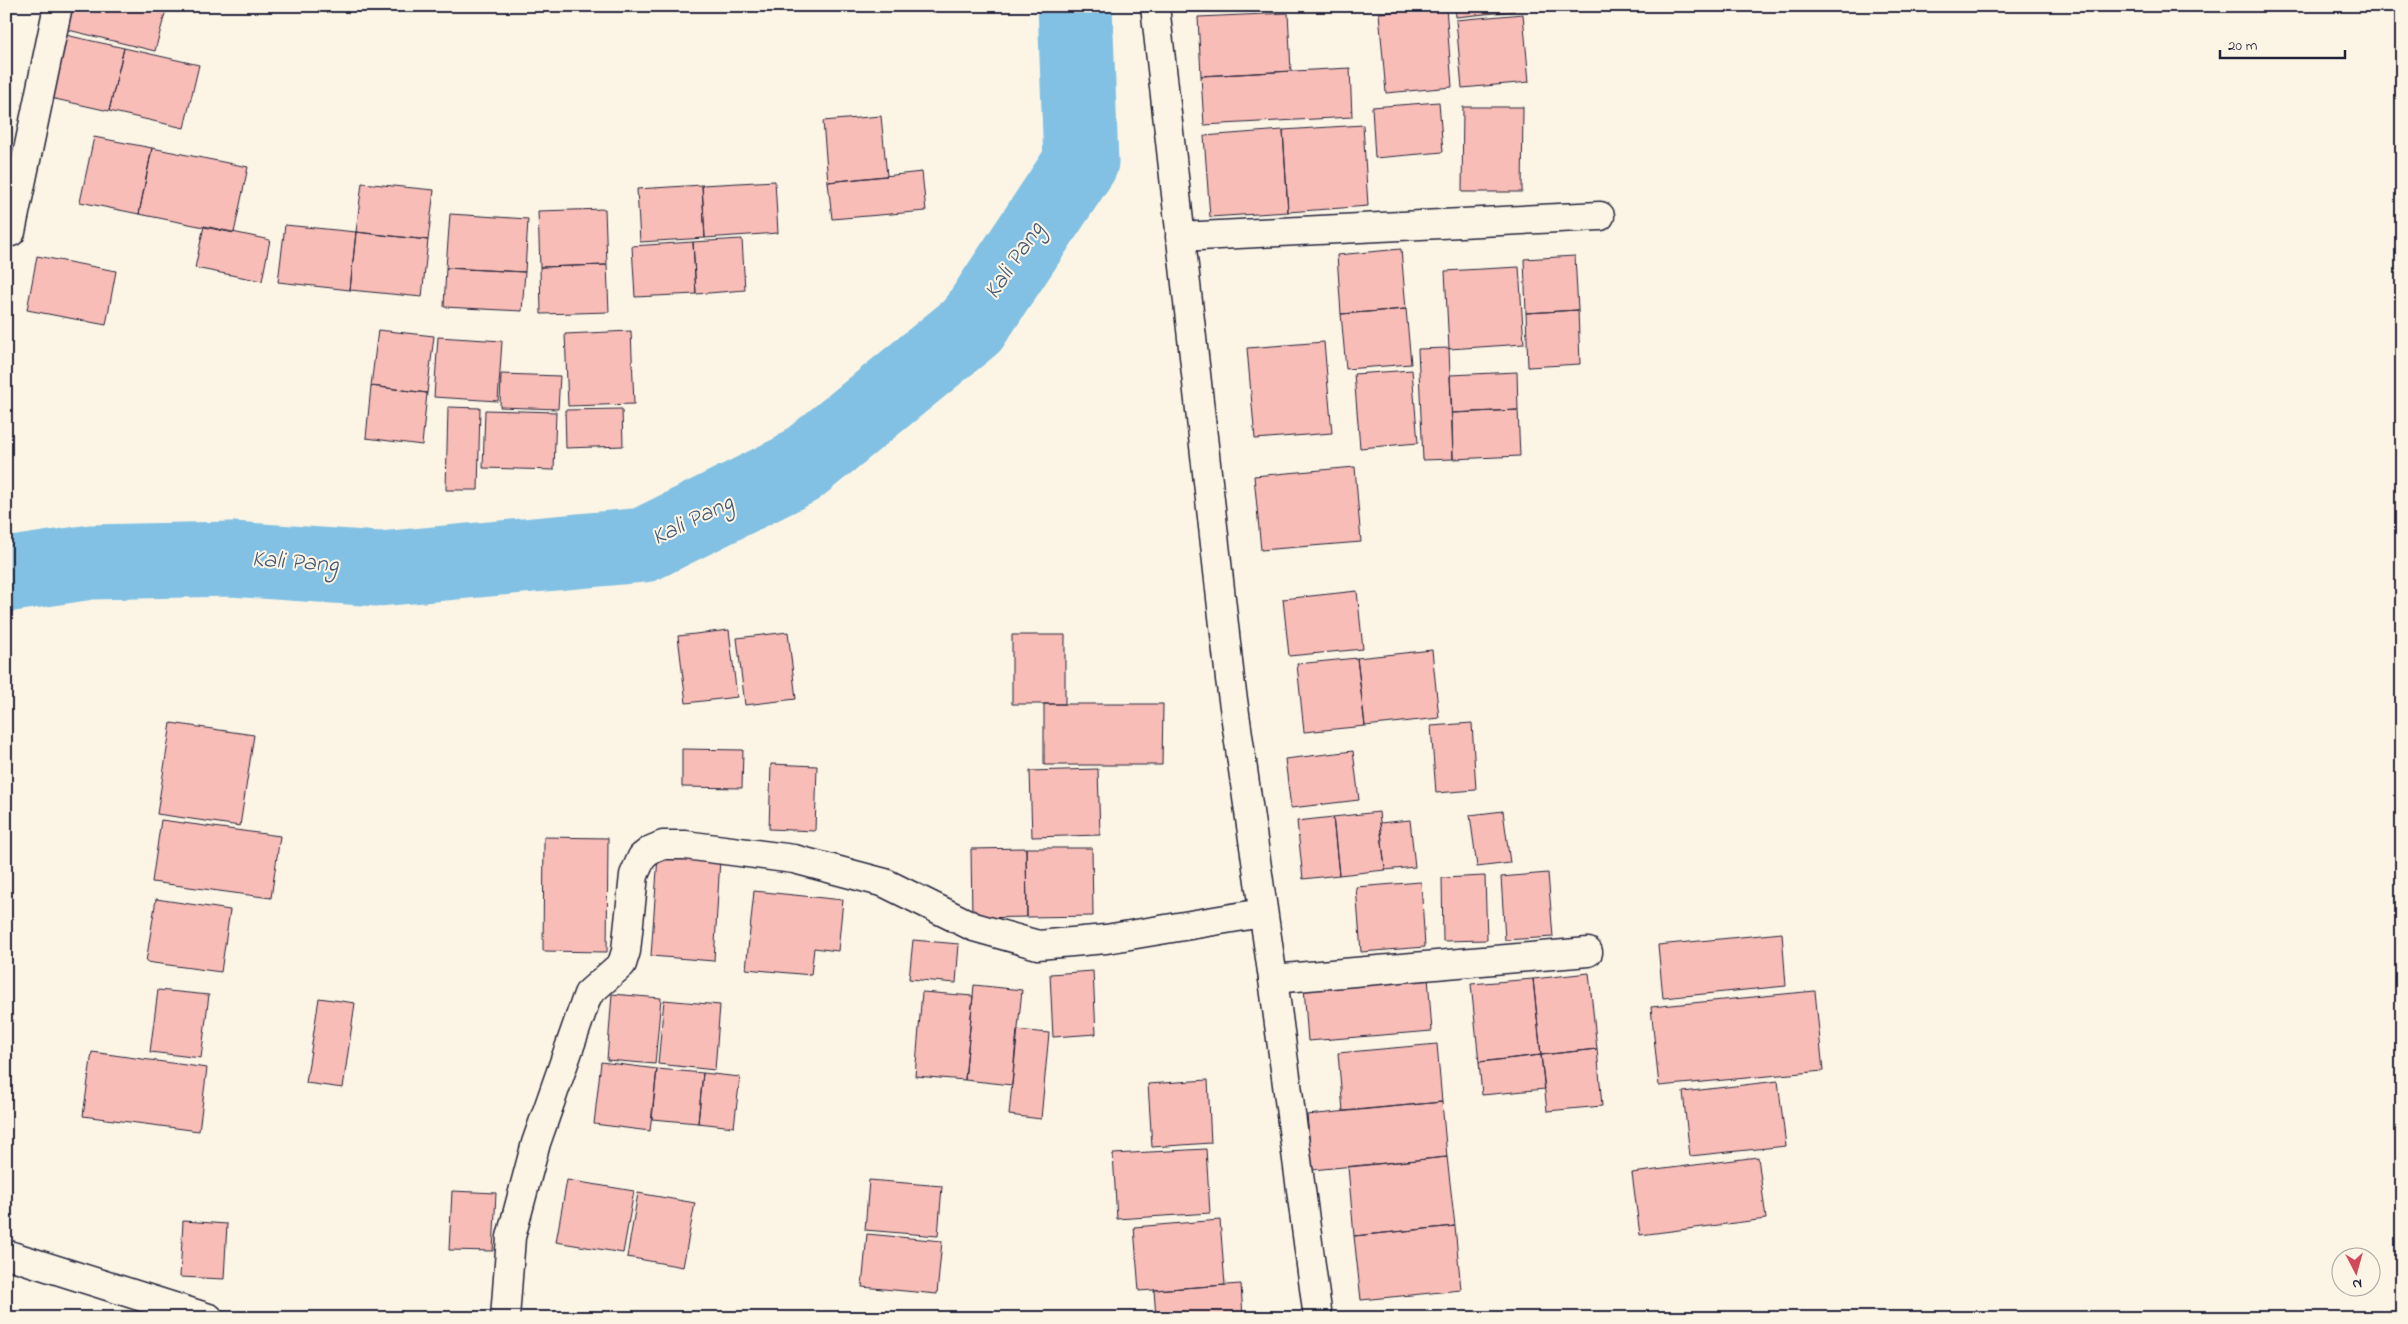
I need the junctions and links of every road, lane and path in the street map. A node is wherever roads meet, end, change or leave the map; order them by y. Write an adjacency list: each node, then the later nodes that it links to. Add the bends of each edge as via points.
1 (58, 6): 4 (street)
2 (1155, 6): 5 (street)
3 (1600, 216): 5 (street)
4 (11, 232)
5 (1180, 237): 6 (street, via 1230,679)
6 (1262, 913): 8 (street); 11 (street, via 1106,939 1038,945 974,927 884,883 794,859 686,845 663,845 651,850 642,856 634,875 622,964 588,994 536,1143 511,1237)
7 (1588, 952): 8 (street)
8 (1273, 980): 12 (street)
9 (6, 1254): 10 (street)
10 (208, 1318)
11 (506, 1318)
12 (1318, 1318)

